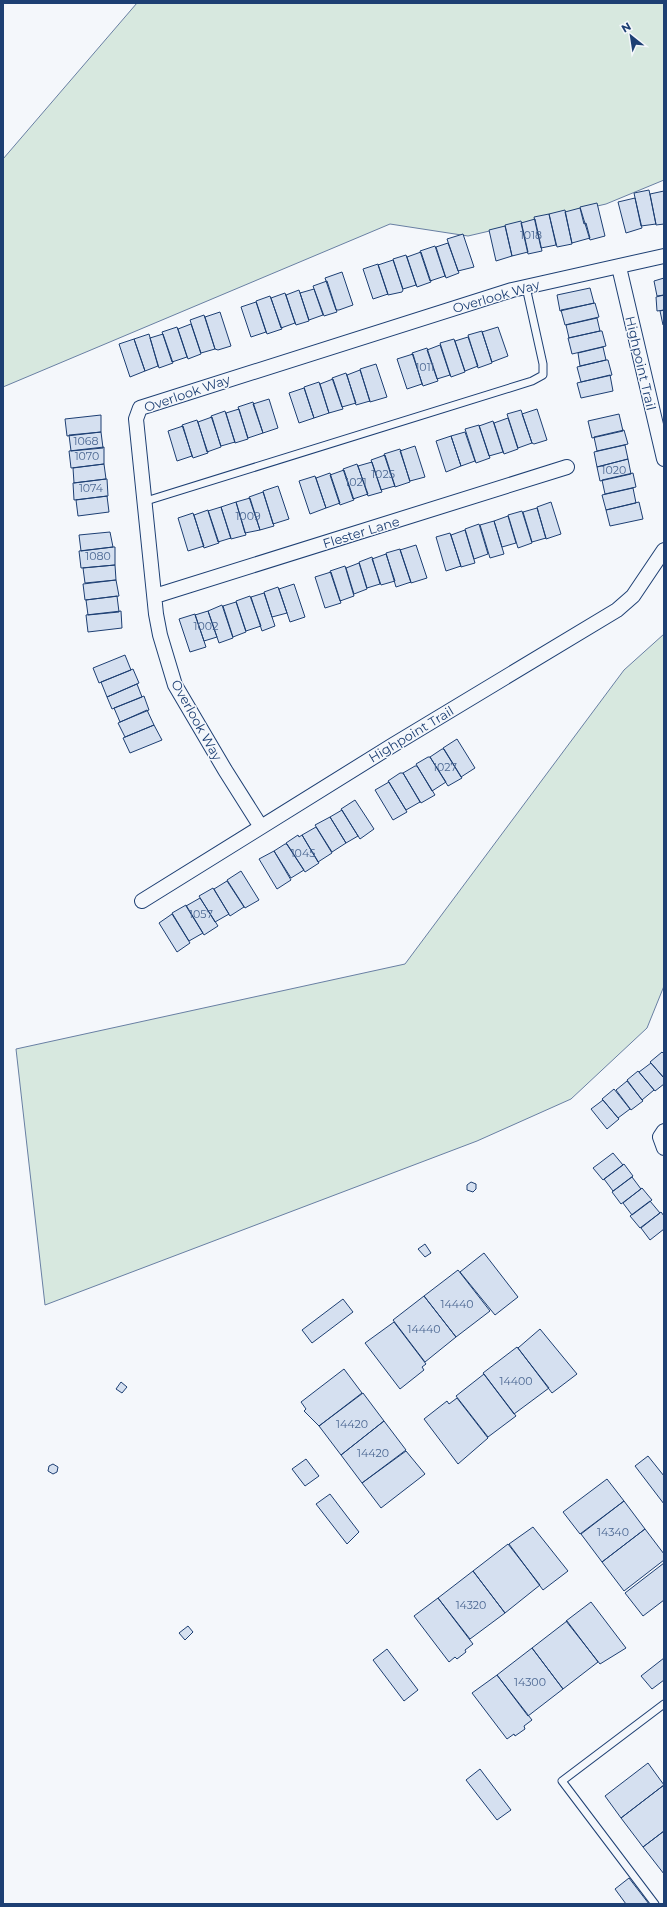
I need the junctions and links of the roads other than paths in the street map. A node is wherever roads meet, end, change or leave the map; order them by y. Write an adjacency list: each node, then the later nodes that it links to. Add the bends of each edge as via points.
1 (664, 256): 2 (street, Overlook Way)
2 (619, 267): 3 (street, Overlook Way); 4 (street, Highpoint Trail)
3 (526, 287): 6 (street, Overlook Way, via 140,408 136,419); 6 (lane, via 543,364 542,375 537,378)
4 (664, 459)
5 (567, 467): 8 (street, Flester Lane)
6 (146, 501): 8 (street, Overlook Way)
7 (664, 550): 9 (street, Highpoint Trail, via 633,596 617,610)
8 (155, 596): 9 (street, Overlook Way, via 160,635 175,685)
9 (261, 827): 10 (street, Highpoint Trail)
10 (142, 901)
11 (664, 1131): 12 (street, via 660,1137)
12 (664, 1148)
13 (664, 1704): 14 (lane, via 562,1781)
14 (655, 1904)

